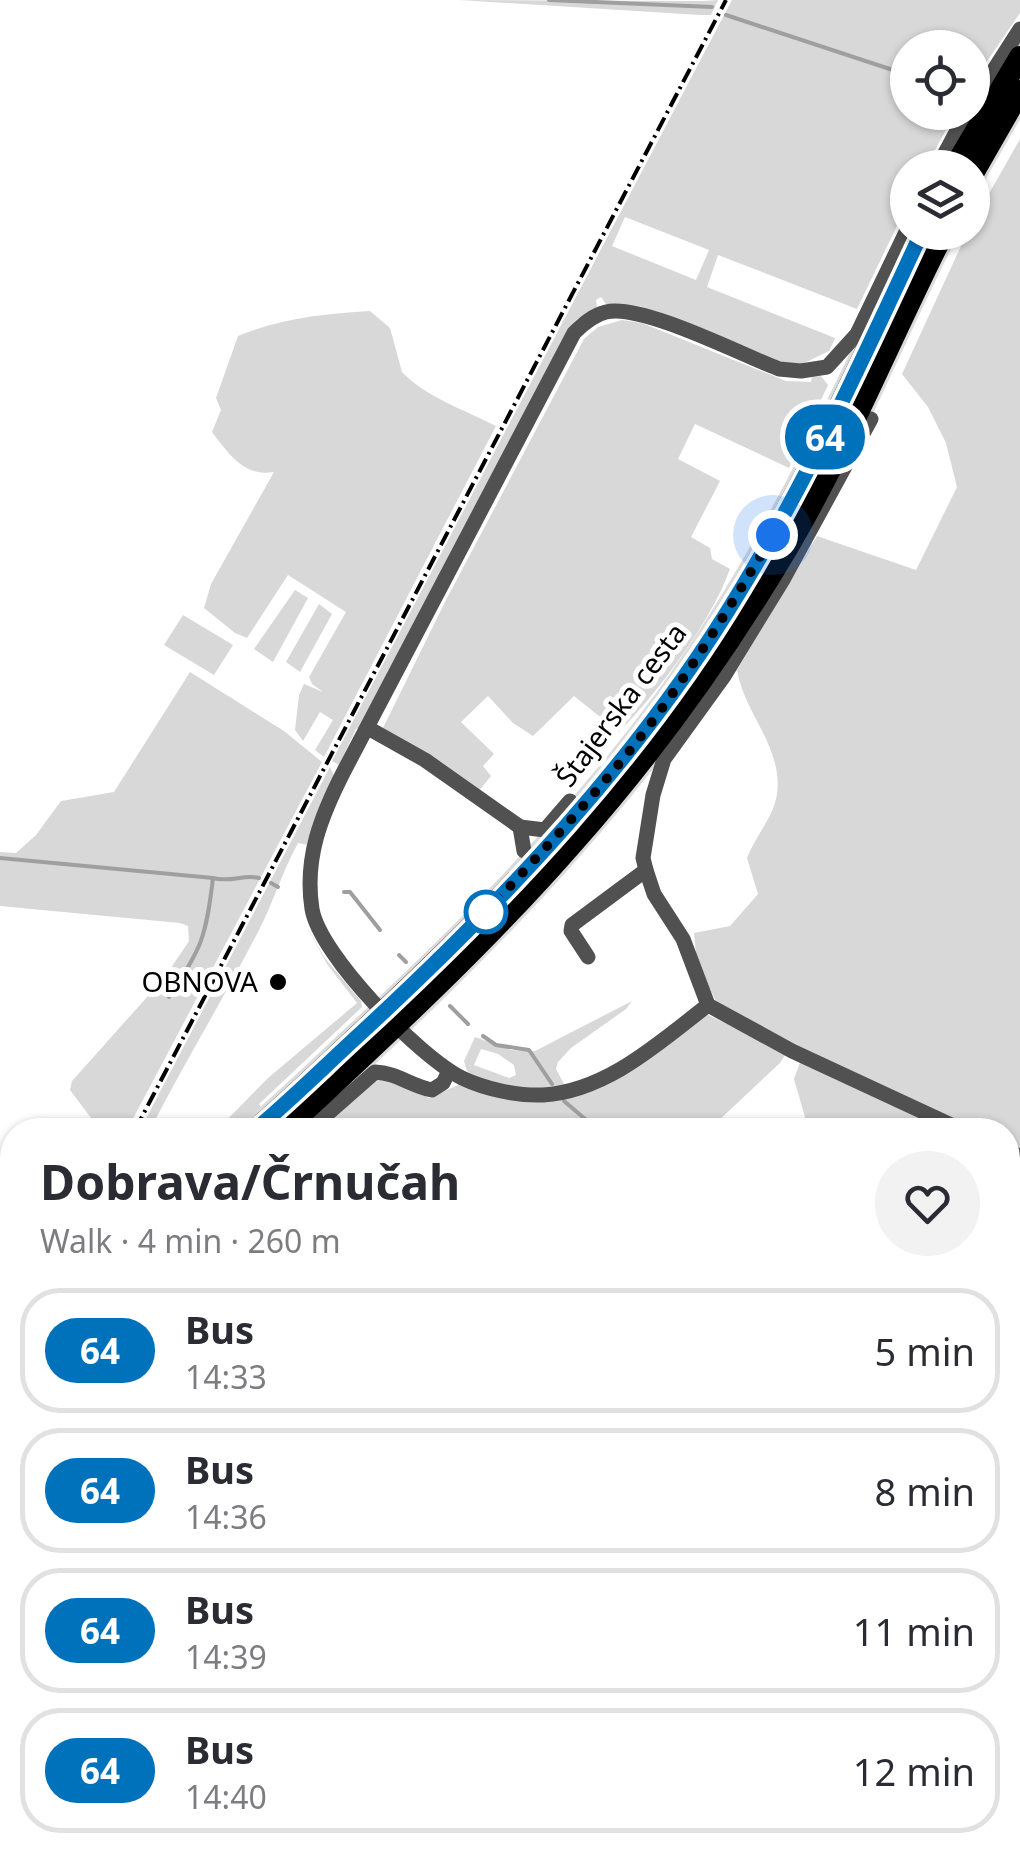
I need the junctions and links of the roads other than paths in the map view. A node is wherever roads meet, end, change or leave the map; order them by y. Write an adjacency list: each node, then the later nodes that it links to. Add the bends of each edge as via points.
1 (1020, 29): 3 (street)
2 (1020, 57): 5 (main road)
3 (990, 76)
4 (1020, 91): 6 (main road)
5 (965, 150)
6 (986, 150)
7 (897, 250): 11 (street, via 857,334 827,367 779,369 634,312 608,311 587,320 574,333)
8 (913, 250): 18 (main road, Štajerska cesta, via 806,474 670,698 579,812)
9 (935, 250): 18 (main road, Štajerska cesta, via 806,514 664,734 573,844)
10 (871, 418): 15 (street, via 774,594 664,759)
11 (368, 728): 13 (street); 18 (street, via 312,849 312,913 333,953)
12 (570, 801): 14 (street)
13 (520, 828): 14 (street); 14 (street, via 524,851)
14 (545, 830)
15 (646, 870): 16 (street, via 572,924); 17 (street, via 684,939)
16 (588, 956)
17 (708, 1004): 19 (street, via 652,1049 578,1089 512,1092); 23 (street)
18 (391, 1018): 19 (street); 20 (main road, Štajerska cesta); 21 (main road, Štajerska cesta)
19 (449, 1071): 22 (street, via 432,1090 375,1072)
20 (270, 1118)
21 (295, 1118)
22 (323, 1118)
23 (936, 1118)

